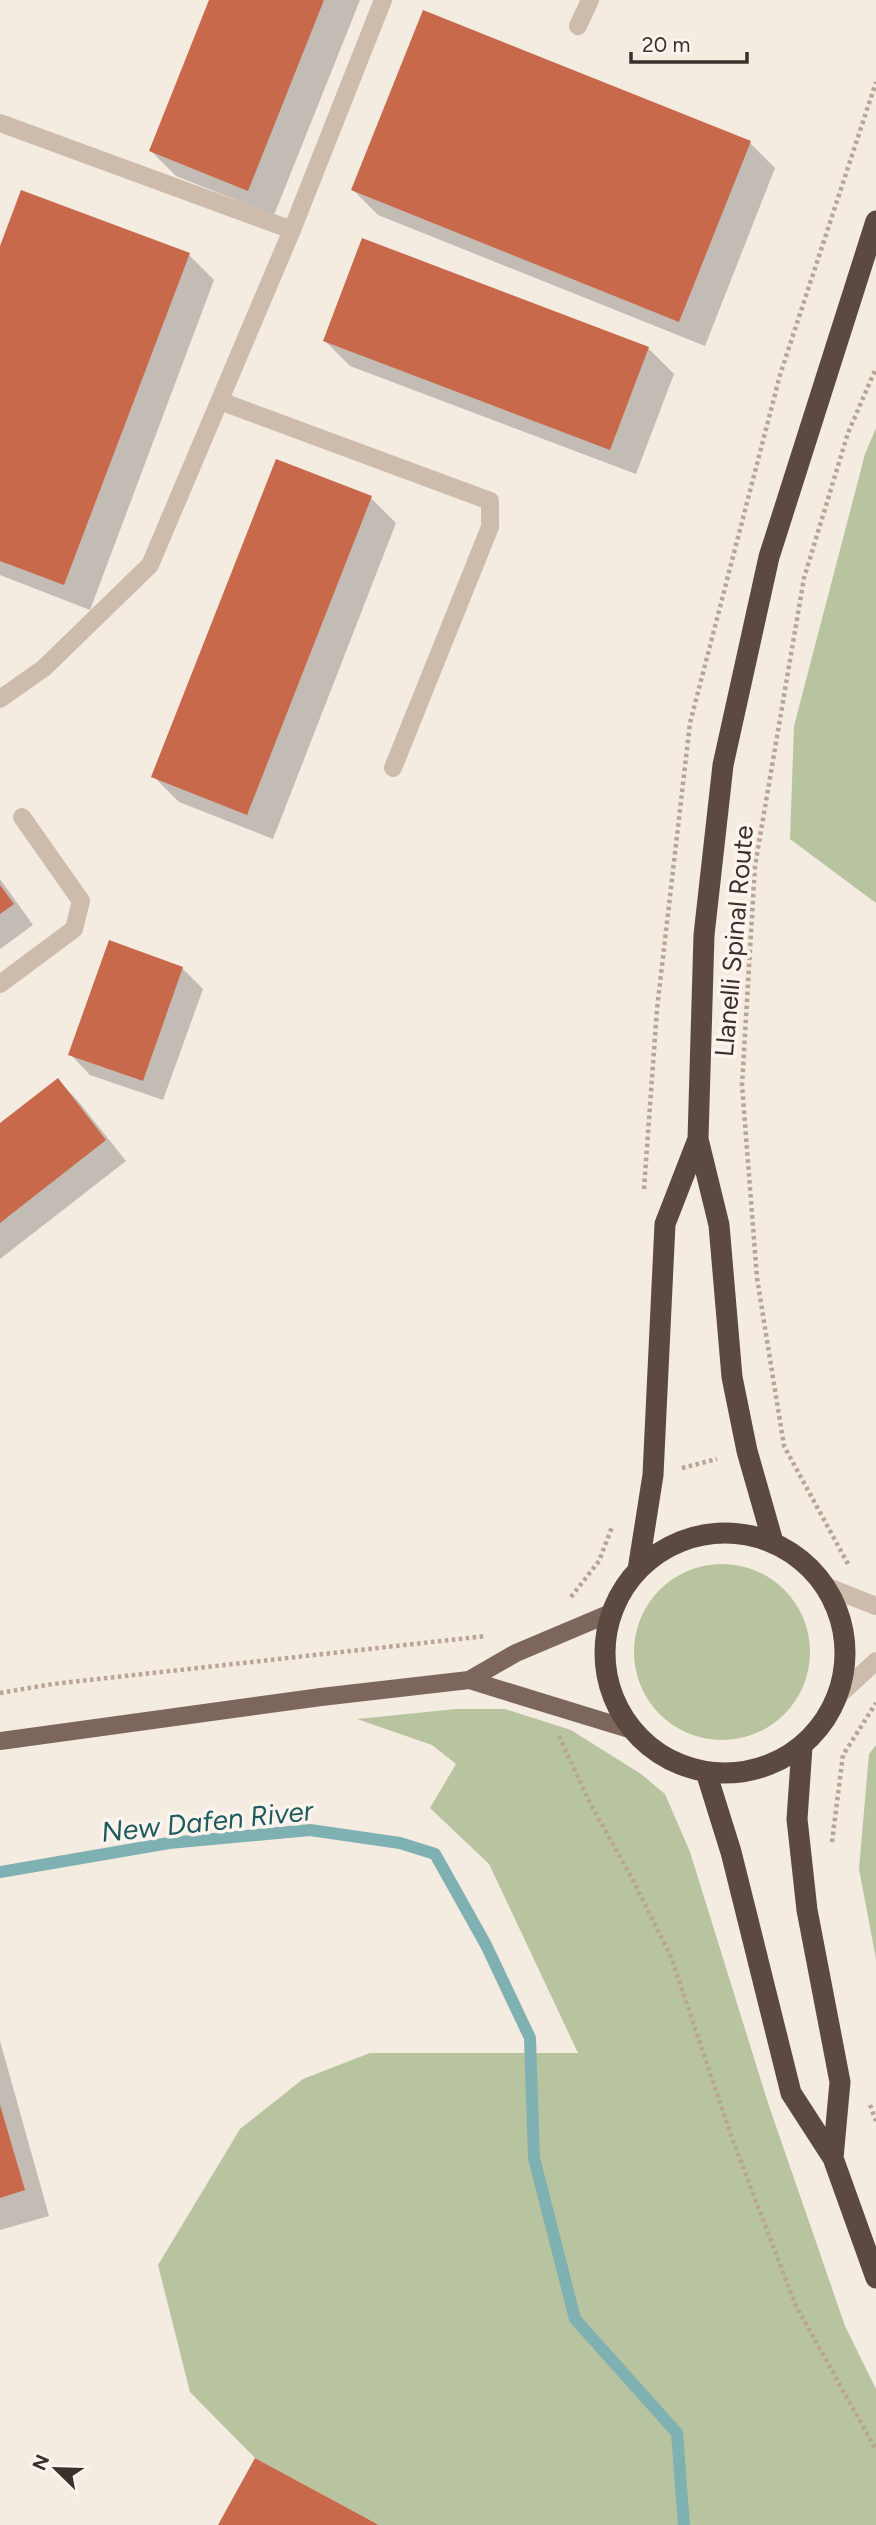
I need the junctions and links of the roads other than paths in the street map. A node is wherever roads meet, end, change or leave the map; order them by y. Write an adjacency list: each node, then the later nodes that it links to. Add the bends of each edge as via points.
1 (383, 0): 6 (lane)
2 (590, 0): 3 (lane)
3 (578, 26)
4 (0, 123): 6 (lane)
5 (876, 221): 12 (highway, via 769,557 723,765 704,935)
6 (292, 230): 7 (lane)
7 (219, 401): 8 (lane, via 150,565 44,668); 9 (lane, via 490,501 490,527)
8 (0, 699)
9 (393, 768)
10 (22, 817): 11 (lane, via 81,901 74,929)
11 (0, 984)
12 (698, 1139): 13 (highway, via 719,1225 732,1377); 14 (highway, via 665,1224 653,1475)
13 (773, 1542): 14 (highway, via 737,1533 701,1535 667,1548); 15 (highway, via 802,1560)
14 (638, 1570): 17 (highway)
15 (825, 1586): 16 (lane); 20 (highway, via 841,1621 846,1659)
16 (873, 1604)
17 (613, 1612): 19 (main road, via 516,1653); 21 (highway, via 605,1653 611,1693)
18 (876, 1661): 20 (lane)
19 (468, 1680): 21 (main road); 22 (main road)
20 (838, 1696): 23 (highway, via 823,1724)
21 (632, 1730): 24 (highway, via 678,1765)
22 (0, 1741)
23 (802, 1746): 24 (highway, via 773,1764 740,1773); 25 (highway, via 797,1819 807,1910 840,2082)
24 (706, 1772): 25 (highway, via 731,1852 791,2093)
25 (833, 2158): 26 (highway)
26 (876, 2278)

